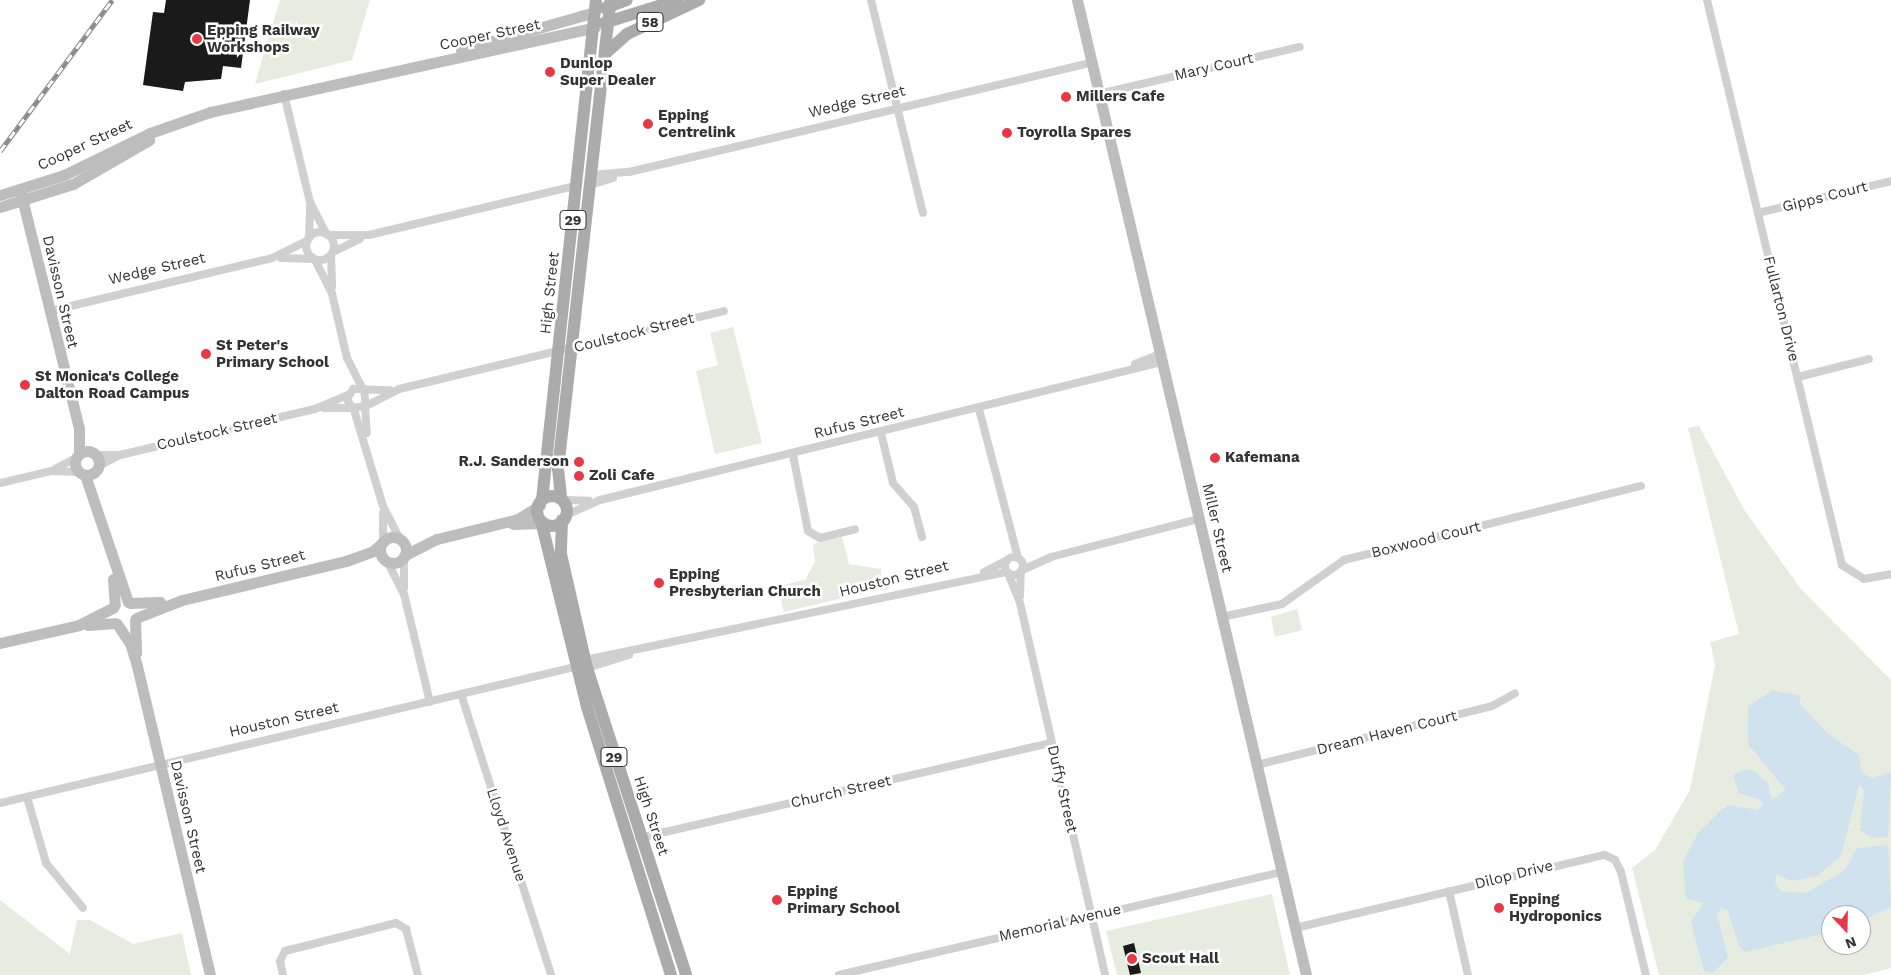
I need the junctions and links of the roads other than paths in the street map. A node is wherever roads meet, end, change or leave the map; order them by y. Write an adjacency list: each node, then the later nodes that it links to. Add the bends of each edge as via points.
1 (627, 0): 7 (main road, Cooper Street / 58)
2 (678, 0): 9 (main road, Cooper Street / 58)
3 (699, 0): 12 (main road, 58, via 627,34)
4 (872, 0): 17 (street)
5 (1077, 0): 13 (street, Miller Street)
6 (1707, 0): 28 (street, Fullarton Drive)
7 (611, 3): 8 (main road, Cooper Street / 58); 9 (main road, High Street / 29)
8 (596, 6): 10 (main road, High Street / 29); 14 (street, Cooper Street)
9 (610, 21): 10 (main road, Cooper Street / 58); 12 (main road, High Street / 29)
10 (595, 27): 14 (street, Cooper Street); 21 (main road, High Street / 29)
11 (1300, 47): 16 (street, Mary Court)
12 (606, 53): 19 (main road, High Street / 29)
13 (1091, 63): 16 (street, Miller Street); 17 (street, Wedge Street)
14 (306, 89): 15 (street, Cooper Street)
15 (284, 94): 18 (street, Cooper Street); 25 (street)
16 (1099, 94): 40 (street, Miller Street)
17 (898, 109): 19 (street, Wedge Street); 27 (street)
18 (183, 121): 22 (street, Cooper Street); 24 (street, Cooper Street, via 93,175)
19 (590, 180): 21 (main road, Wedge Street); 38 (main road, High Street / 29)
20 (1891, 181): 28 (street, Gipps Court)
21 (575, 186): 30 (street, Wedge Street); 38 (main road, High Street / 29)
22 (20, 190): 23 (street, Cooper Street); 24 (street, Davisson Street)
23 (0, 195)
24 (23, 202): 26 (street, Cooper Street); 36 (street, Davisson Street)
25 (310, 202): 29 (street); 31 (street)
26 (0, 207)
27 (922, 213)
28 (1758, 213): 42 (street, Fullarton Drive)
29 (327, 234): 30 (street, Wedge Street); 31 (street, Wedge Street); 32 (street)
30 (369, 235): 32 (street, Wedge Street)
31 (308, 239): 33 (street, Wedge Street); 34 (street, via 306,249)
32 (332, 254): 34 (street, Wedge Street); 35 (street)
33 (272, 258): 34 (street, Wedge Street); 36 (street, Wedge Street)
34 (314, 259): 35 (street)
35 (332, 294): 39 (street)
36 (50, 311): 50 (street, Davisson Street)
37 (724, 311): 38 (street, Coulstock Street)
38 (566, 349): 43 (street, Coulstock Street); 59 (main road, High Street / 29, via 558,469); 61 (main road, High Street / 29)
39 (347, 358): 44 (street); 45 (street)
40 (1161, 358): 49 (street, Rufus Street); 64 (street, Miller Street)
41 (1869, 359): 42 (street)
42 (1798, 377): 82 (street, Fullarton Drive, via 1842,565 1864,579)
43 (399, 389): 44 (street, Coulstock Street); 46 (street, Coulstock Street)
44 (363, 390): 45 (street, Coulstock Street); 46 (street)
45 (348, 394): 47 (street, Coulstock Street); 48 (street)
46 (366, 407): 48 (street, Coulstock Street); 52 (street)
47 (315, 409): 48 (street, Coulstock Street); 55 (street, Coulstock Street, via 120,455)
48 (353, 409): 52 (street)
49 (979, 409): 51 (street, Rufus Street); 67 (street)
50 (79, 429): 54 (street, Davisson Street); 55 (street, Davisson Street)
51 (881, 433): 53 (street, Rufus Street); 69 (street, via 893,483 914,507)
52 (367, 442): 62 (street)
53 (793, 455): 60 (street, Rufus Street); 68 (street, via 808,531 820,538)
54 (78, 456): 55 (street, Davisson Street); 55 (street); 56 (street, Coulstock Street)
55 (91, 465): 56 (street, Coulstock Street); 79 (street, Davisson Street)
56 (51, 471): 57 (street, Coulstock Street)
57 (0, 483)
58 (1641, 486): 89 (street, Boxwood Court, via 1344,560 1282,604)
59 (562, 499): 60 (street, Rufus Street); 61 (main road); 63 (main road, 29)
60 (600, 500): 63 (street, Rufus Street)
61 (541, 502): 65 (main road, 29); 66 (street)
62 (383, 506): 70 (street); 72 (street)
63 (563, 518): 65 (main road, via 552,526); 94 (main road, High Street / 29, via 561,554)
64 (1199, 520): 74 (street); 89 (street, Miller Street)
65 (541, 524): 66 (street); 94 (main road, High Street / 29)
66 (499, 525): 71 (street)
67 (1008, 528): 75 (street); 77 (street)
68 (855, 530)
69 (922, 537)
70 (400, 538): 71 (street); 72 (street, Rufus Street); 73 (street)
71 (437, 539): 73 (street)
72 (382, 542): 76 (street); 78 (street, Rufus Street, via 373,551)
73 (405, 556): 76 (street, Rufus Street); 84 (street)
74 (1051, 557): 75 (street); 80 (street)
75 (1018, 558): 77 (street, Houston Street); 80 (street, Duffy Street)
76 (386, 560): 78 (street, Rufus Street); 84 (street)
77 (1008, 560): 81 (street, Duffy Street); 83 (street, Houston Street)
78 (346, 561): 85 (street, Rufus Street)
79 (113, 568): 86 (street, Davisson Street); 88 (street, Davisson Street)
80 (1022, 571): 81 (street, Houston Street); 87 (street, Duffy Street)
81 (1008, 573): 83 (street, Houston Street); 87 (street, Duffy Street)
82 (1891, 574)
83 (975, 576): 94 (street, Houston Street)
84 (404, 594): 98 (street)
85 (182, 600): 86 (street, Rufus Street); 90 (street, Rufus Street)
86 (129, 602): 88 (street, Rufus Street); 90 (street, Davisson Street)
87 (1020, 603): 99 (street, Duffy Street)
88 (114, 606): 91 (street, Davisson Street); 92 (street)
89 (1222, 617): 101 (street, Miller Street)
90 (135, 619): 91 (street, Rufus Street, via 129,626); 95 (street, Davisson Street)
91 (116, 624): 92 (street); 95 (street, Davisson Street, via 130,643)
92 (78, 625): 93 (street)
93 (0, 643)
94 (582, 665): 97 (street, Houston Street); 104 (main road, High Street / 29)
95 (136, 666): 100 (street, Davisson Street)
96 (1515, 693): 101 (street, Dream Haven Court, via 1492,706)
97 (461, 694): 98 (street, Houston Street); 113 (street, Lloyd Avenue)
98 (430, 702): 100 (street, Houston Street)
99 (1052, 743): 104 (street, Church Street); 108 (street, Duffy Street)
100 (160, 765): 102 (street, Houston Street); 110 (street, Davisson Street)
101 (1257, 765): 105 (street, Miller Street)
102 (27, 797): 103 (street, Houston Street); 107 (street, via 46,863)
103 (0, 803)
104 (635, 840): 114 (main road, High Street / 29); 115 (main road, High Street / 29)
105 (1282, 872): 108 (street, Memorial Avenue); 109 (street, Miller Street)
106 (1449, 891): 109 (street, Dilop Drive); 119 (street); 120 (street, Dilop Drive, via 1593,855 1610,857 1621,872)
107 (83, 908)
108 (1092, 916): 116 (street, Memorial Avenue); 117 (street, Duffy Street)
109 (1295, 928): 118 (street, Miller Street)
110 (210, 975)
111 (283, 975): 112 (street, via 281,955 391,923 402,925)
112 (418, 975)
113 (551, 975)
114 (671, 975)
115 (686, 975)
116 (839, 975)
117 (1105, 975)
118 (1306, 975)
119 (1468, 975)
120 (1646, 975)

